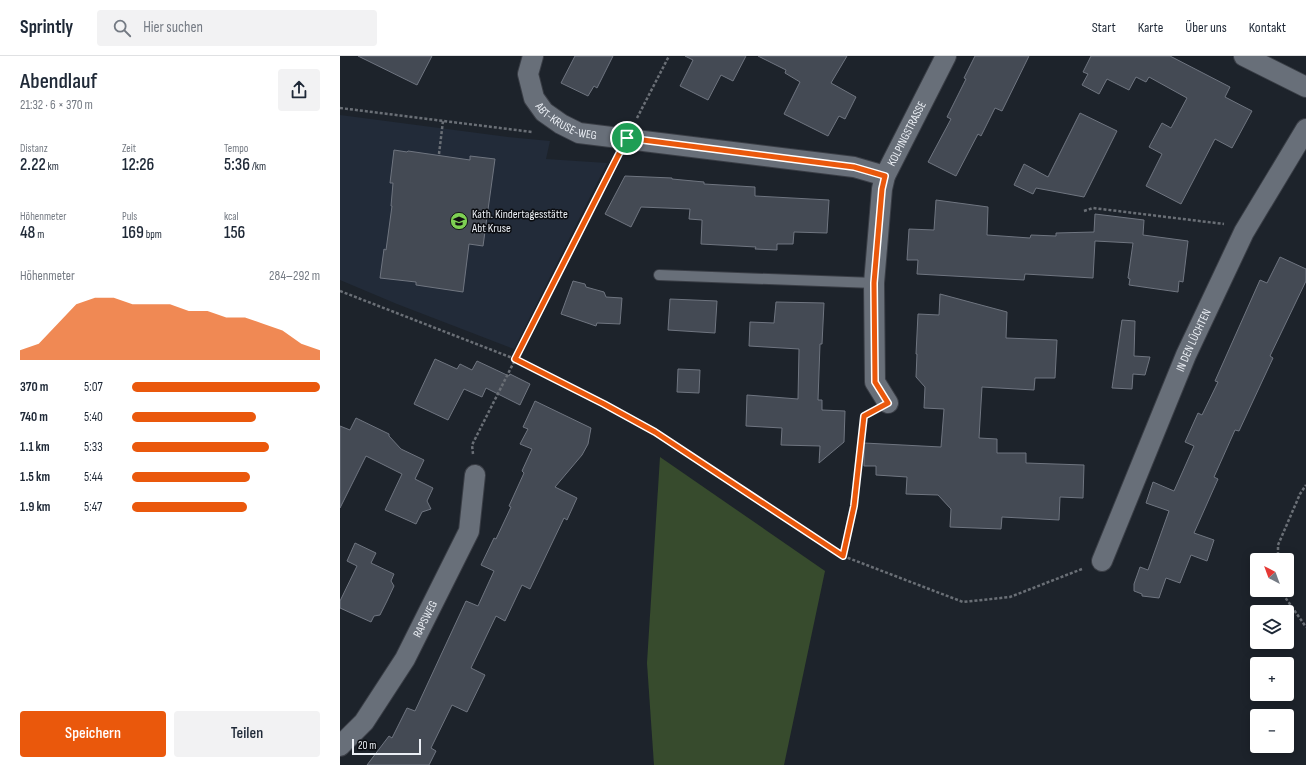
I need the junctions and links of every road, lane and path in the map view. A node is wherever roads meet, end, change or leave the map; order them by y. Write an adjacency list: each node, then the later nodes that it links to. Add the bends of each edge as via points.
1 (533, 56): 8 (street, ABT-KRUSE-WEG, via 528,74 534,98 544,112)
2 (669, 56): 10 (path)
3 (946, 56): 12 (street, KOLPINGSTRASSE)
4 (1244, 56): 5 (street)
5 (1306, 87)
6 (340, 108): 7 (path)
7 (443, 121): 8 (path, via 536,132); 11 (path)
8 (561, 124): 10 (street, ABT-KRUSE-WEG, via 579,133)
9 (1306, 129): 14 (street, IN DEN LÜCHTEN)
10 (627, 138): 12 (street, ABT-KRUSE-WEG, via 854,167); 18 (path)
11 (440, 154)
12 (885, 176): 16 (street, KOLPINGSTRASSE)
13 (1084, 212): 14 (path, via 1093,208 1229,225)
14 (1244, 232): 24 (street, IN DEN LÜCHTEN, via 1186,355)
15 (659, 275): 16 (lane)
16 (874, 283): 19 (street, KOLPINGSTRASSE, via 875,382)
17 (340, 291): 18 (path)
18 (515, 359): 20 (path, via 472,445); 23 (path, via 655,432)
19 (888, 403): 23 (path, via 864,416 854,506)
20 (475, 475): 27 (street, RAPSWEG, via 469,531 405,659 364,722)
21 (1306, 484): 22 (path, via 1278,546)
22 (1278, 553)
23 (843, 556): 24 (path, via 963,602 1010,598)
24 (1102, 561)
25 (1285, 597): 26 (path)
26 (1306, 626)
27 (340, 746)

